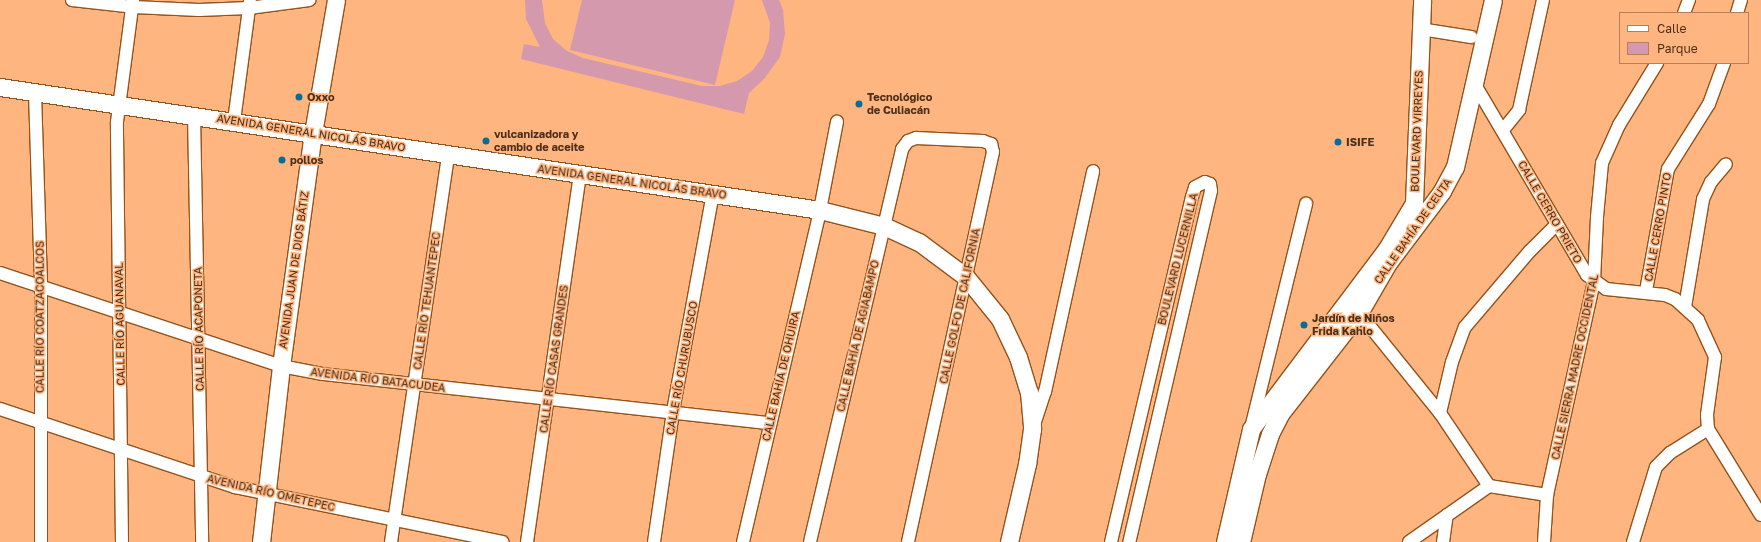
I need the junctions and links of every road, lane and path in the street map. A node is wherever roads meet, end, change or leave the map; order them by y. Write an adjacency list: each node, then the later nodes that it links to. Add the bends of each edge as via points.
1 (72, 0): 9 (street)
2 (309, 0): 11 (street)
3 (336, 0): 26 (street, AVENIDA JUAN DE DIOS BÁTIZ)
4 (1422, 0): 14 (street, BOULEVARD VIRREYES)
5 (1493, 0): 18 (street, CALLE BAHÍA DE CEUTA)
6 (1543, 0): 25 (street, via 1519,110)
7 (1689, 0): 12 (street)
8 (1740, 0): 13 (street)
9 (95, 2): 10 (street)
10 (133, 3): 11 (street, via 199,10); 21 (street, CALLE RÍO AGUANAVAL)
11 (249, 4): 23 (street)
12 (1684, 12)
13 (1737, 12)
14 (1421, 30): 15 (street); 48 (street, BOULEVARD VIRREYES, via 1414,203 1386,250)
15 (1471, 37)
16 (1656, 64): 39 (street, CALLE SIERRA MADRE OCCIDENTAL, via 1619,125 1605,154 1598,194)
17 (1724, 64): 41 (street, CALLE CERRO PINTO, via 1709,104 1683,142 1668,170)
18 (1474, 83): 25 (street, CALLE CERRO PRIETO); 44 (street, CALLE BAHÍA DE CEUTA, via 1457,161 1447,184 1388,263)
19 (0, 87): 20 (street, AVENIDA GENERAL NICOLÁS BRAVO)
20 (35, 93): 21 (street, AVENIDA GENERAL NICOLÁS BRAVO); 40 (street, CALLE RÍO COATZACOALCOS)
21 (118, 105): 22 (street, AVENIDA GENERAL NICOLÁS BRAVO); 43 (street, CALLE RÍO AGUANAVAL)
22 (194, 115): 23 (street, AVENIDA GENERAL NICOLÁS BRAVO); 45 (street, CALLE RÍO ACAPONETA)
23 (234, 121): 26 (street, AVENIDA GENERAL NICOLÁS BRAVO)
24 (837, 122): 34 (street, CALLE BAHÍA DE OHUIRA)
25 (1503, 130): 35 (street, CALLE CERRO PRIETO)
26 (313, 133): 28 (street, AVENIDA GENERAL NICOLÁS BRAVO); 46 (street, AVENIDA JUAN DE DIOS BÁTIZ)
27 (916, 138): 36 (street, CALLE BAHÍA DE AGIABAMPO, via 908,141 902,149); 38 (street, CALLE GOLFO DE CALIFORNIA, via 986,141 992,146 993,152)
28 (448, 154): 31 (street, AVENIDA GENERAL NICOLÁS BRAVO); 47 (street, CALLE RÍO TEHUANTEPEC)
29 (1726, 164): 42 (street, via 1711,182 1703,199)
30 (1093, 171): 56 (street, via 1045,392)
31 (580, 175): 32 (street, AVENIDA GENERAL NICOLÁS BRAVO); 49 (street, CALLE RÍO CASAS GRANDES)
32 (713, 194): 34 (street, AVENIDA GENERAL NICOLÁS BRAVO); 51 (street, CALLE RÍO CHURUBUSCO)
33 (1306, 204): 55 (street)
34 (820, 210): 36 (street, AVENIDA GENERAL NICOLÁS BRAVO); 54 (street, CALLE BAHÍA DE OHUIRA)
35 (1557, 224): 39 (street, CALLE CERRO PRIETO, via 1587,275); 52 (street, via 1525,256 1465,327 1452,362)
36 (884, 226): 38 (street, AVENIDA GENERAL NICOLÁS BRAVO, via 919,242); 75 (street, CALLE BAHÍA DE AGIABAMPO)
37 (0, 273): 40 (street, AVENIDA RÍO BATACUDEA)
38 (966, 277): 56 (street, AVENIDA GENERAL NICOLÁS BRAVO, via 1000,319 1018,356 1029,392); 76 (street, CALLE GOLFO DE CALIFORNIA)
39 (1594, 281): 41 (street, CALLE CERRO PRIETO, via 1606,289); 62 (street, CALLE SIERRA MADRE OCCIDENTAL)
40 (41, 286): 43 (street, AVENIDA RÍO BATACUDEA); 53 (street, CALLE RÍO COATZACOALCOS)
41 (1646, 291): 42 (street, CALLE CERRO PRIETO, via 1665,295)
42 (1685, 307): 57 (street, CALLE CERRO PRIETO, via 1706,332 1715,357 1707,415)
43 (120, 312): 45 (street, AVENIDA RÍO BATACUDEA); 58 (street, CALLE RÍO AGUANAVAL)
44 (1359, 312): 48 (street, CALLE BAHÍA DE CEUTA); 52 (street)
45 (199, 338): 46 (street, AVENIDA RÍO BATACUDEA); 59 (street, CALLE RÍO ACAPONETA)
46 (281, 366): 47 (street, AVENIDA RÍO BATACUDEA); 61 (street, AVENIDA JUAN DE DIOS BÁTIZ)
47 (414, 386): 49 (street, AVENIDA RÍO BATACUDEA); 65 (street, CALLE RÍO TEHUANTEPEC)
48 (1289, 391): 55 (street, BOULEVARD VIRREYES); 81 (street, CALLE BAHÍA DE CEUTA, via 1270,434 1257,474)
49 (548, 399): 51 (street, AVENIDA RÍO BATACUDEA); 72 (street, CALLE RÍO CASAS GRANDES)
50 (0, 409): 53 (street, AVENIDA RÍO OMETEPEC)
51 (673, 411): 54 (street, AVENIDA RÍO BATACUDEA); 73 (street, CALLE RÍO CHURUBUSCO)
52 (1440, 413): 60 (street)
53 (40, 422): 58 (street, AVENIDA RÍO OMETEPEC); 66 (street, CALLE RÍO COATZACOALCOS)
54 (770, 422): 74 (street, CALLE BAHÍA DE OHUIRA)
55 (1251, 429): 80 (street, BOULEVARD VIRREYES)
56 (1032, 430): 77 (street, AVENIDA GENERAL NICOLÁS BRAVO)
57 (1709, 431): 64 (street); 85 (street, via 1670,453 1656,467)
58 (121, 450): 59 (street, AVENIDA RÍO OMETEPEC); 67 (street, CALLE RÍO AGUANAVAL)
59 (201, 477): 61 (street, AVENIDA RÍO OMETEPEC); 68 (street, CALLE RÍO ACAPONETA)
60 (1489, 486): 62 (street); 63 (street)
61 (268, 494): 65 (street, AVENIDA RÍO OMETEPEC); 69 (street, AVENIDA JUAN DE DIOS BÁTIZ)
62 (1547, 495): 84 (street, CALLE SIERRA MADRE OCCIDENTAL)
63 (1447, 515): 82 (street); 83 (street)
64 (1761, 515)
65 (394, 520): 70 (street, CALLE RÍO TEHUANTEPEC); 71 (street, AVENIDA RÍO OMETEPEC)
66 (41, 542)
67 (122, 542)
68 (202, 542)
69 (261, 542)
70 (391, 542)
71 (502, 542)
72 (527, 542)
73 (654, 542)
74 (743, 542)
75 (810, 542)
76 (908, 542)
77 (1009, 542)
78 (1111, 542): 79 (street, BOULEVARD LUCERNILLA, via 1192,197 1198,184 1205,182 1210,184 1211,191)
79 (1129, 542)
80 (1225, 542)
81 (1241, 542)
82 (1409, 542)
83 (1443, 542)
84 (1544, 542)
85 (1633, 542)

